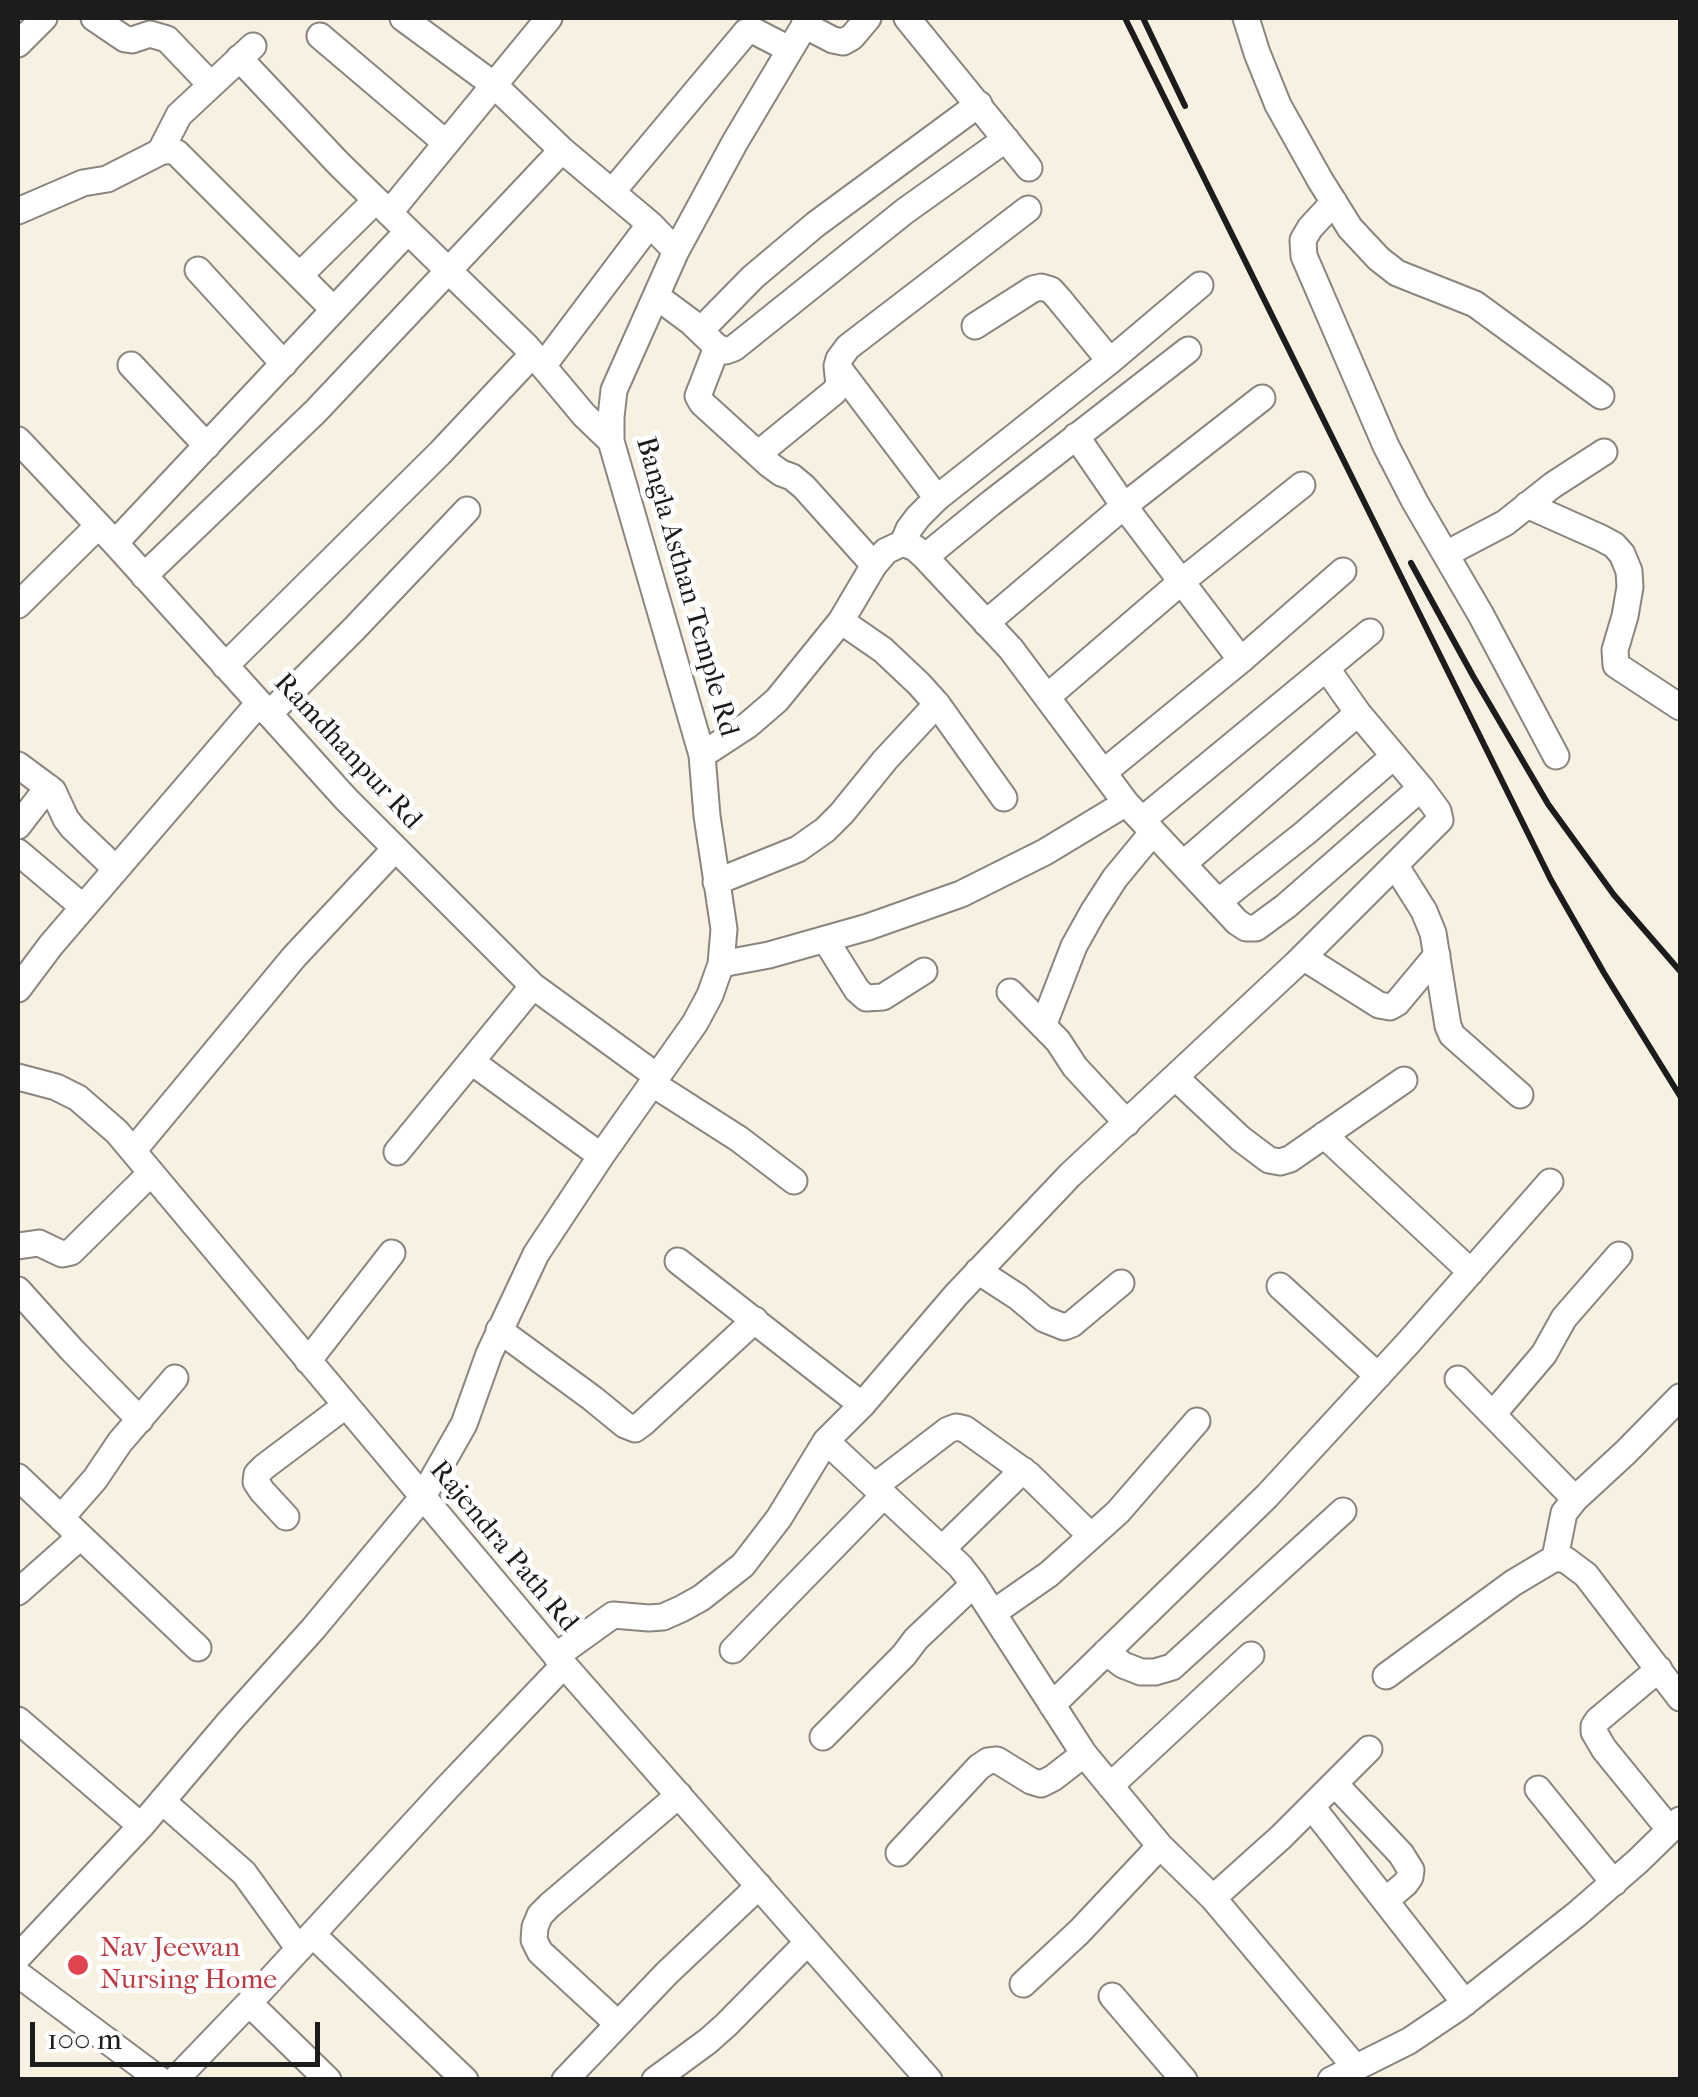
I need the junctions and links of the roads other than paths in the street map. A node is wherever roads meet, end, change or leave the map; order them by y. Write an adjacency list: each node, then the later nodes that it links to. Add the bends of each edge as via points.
1 (44, 18): 10 (street)
2 (94, 18): 12 (street, via 125,39 166,39)
3 (403, 18): 13 (street)
4 (549, 18): 13 (street)
5 (868, 18): 8 (street, via 843,42)
6 (907, 18): 14 (street)
7 (1246, 18): 21 (street, via 1278,105)
8 (806, 21): 11 (street, Bangla Asthan Temple Rd)
9 (320, 36): 16 (street)
10 (18, 44)
11 (789, 50): 20 (street, via 746,32); 26 (street, Bangla Asthan Temple Rd)
12 (210, 84): 18 (street, via 178,115); 24 (street, via 246,52)
13 (494, 85): 16 (street); 17 (street)
14 (978, 104): 15 (street); 34 (street, via 753,277)
15 (1006, 139): 19 (street); 34 (street, via 734,348)
16 (446, 143): 24 (street)
17 (562, 150): 20 (street); 28 (street)
18 (160, 152): 23 (street); 29 (street, via 177,153)
19 (1029, 168)
20 (612, 192): 25 (street)
21 (1334, 202): 41 (street, via 1350,228 1397,273 1475,304); 56 (street, via 1303,240 1304,256 1386,446)
22 (1028, 209): 40 (street, via 848,347)
23 (18, 211)
24 (391, 215): 28 (street); 29 (street); 32 (street)
25 (650, 224): 26 (street); 36 (street)
26 (676, 251): 31 (street, Bangla Asthan Temple Rd)
27 (198, 270): 38 (street)
28 (448, 271): 36 (street); 60 (street)
29 (300, 276): 32 (street)
30 (1200, 285): 37 (street)
31 (656, 296): 34 (street); 45 (street, Bangla Asthan Temple Rd, via 614,390)
32 (334, 310): 38 (street)
33 (975, 326): 37 (street, via 1041,287 1051,290)
34 (709, 338): 48 (street, via 698,396)
35 (1188, 350): 43 (street)
36 (538, 360): 45 (street); 67 (street)
37 (1110, 361): 50 (street)
38 (284, 364): 46 (street)
39 (130, 365): 46 (street)
40 (837, 366): 48 (street, via 834,392); 50 (street)
41 (1601, 396)
42 (1262, 398): 52 (street)
43 (1076, 436): 52 (street); 57 (street)
44 (18, 440): 54 (street, Ramdhanpur Rd)
45 (611, 441): 74 (street, Bangla Asthan Temple Rd)
46 (206, 446): 54 (street)
47 (1604, 452): 51 (street)
48 (758, 454): 58 (street, via 804,488)
49 (1302, 485): 61 (street)
50 (937, 498): 55 (street)
51 (1527, 505): 56 (street); 72 (street, via 1622,554 1630,587 1616,666)
52 (1124, 506): 61 (street); 64 (street)
53 (467, 510): 71 (street, via 354,630)
54 (106, 535): 60 (street, Ramdhanpur Rd); 62 (street)
55 (903, 543): 57 (street); 58 (street)
56 (1446, 554): 75 (street)
57 (926, 557): 64 (street)
58 (874, 565): 63 (street)
59 (1344, 571): 66 (street)
60 (144, 576): 67 (street, Ramdhanpur Rd)
61 (1181, 582): 66 (street); 69 (street)
62 (18, 605)
63 (841, 621): 70 (street); 74 (street, via 776,700)
64 (986, 622): 69 (street)
65 (1370, 632): 68 (street)
66 (1240, 660): 78 (street)
67 (225, 666): 71 (street, Ramdhanpur Rd)
68 (1326, 669): 73 (street); 82 (street)
69 (1047, 697): 78 (street)
70 (937, 704): 81 (street); 89 (street, via 825,830 798,849)
71 (264, 708): 84 (street, Ramdhanpur Rd); 88 (street)
72 (1680, 708)
73 (1358, 713): 76 (street); 86 (street)
74 (702, 755): 89 (street, Bangla Asthan Temple Rd)
75 (1556, 756)
76 (1393, 757): 80 (street); 90 (street)
77 (18, 765): 79 (street)
78 (1104, 772): 82 (street)
79 (48, 786): 83 (street); 88 (street, via 73,828)
80 (1421, 788): 87 (street, via 1440,820); 90 (street, via 1256,928 1246,928)
81 (1004, 798)
82 (1141, 818): 86 (street); 92 (street, via 1045,852 961,894); 100 (street, via 1074,946)
83 (18, 826)
84 (395, 849): 97 (street, Ramdhanpur Rd); 109 (street)
85 (18, 852): 91 (street)
86 (1183, 864): 90 (street)
87 (1394, 865): 93 (street, via 1424,910); 94 (street)
88 (116, 869): 91 (street)
89 (716, 882): 95 (street, Bangla Asthan Temple Rd, via 724,929)
90 (1218, 902)
91 (83, 907): 98 (street)
92 (825, 939): 95 (street); 96 (street, via 866,998 883,997)
93 (1437, 955): 94 (street, via 1390,1007); 106 (street, via 1452,1034)
94 (1303, 957): 103 (street)
95 (721, 964): 104 (street, Bangla Asthan Temple Rd, via 695,1023)
96 (924, 971)
97 (533, 986): 101 (street); 104 (street, Ramdhanpur Rd)
98 (18, 989)
99 (1010, 992): 100 (street)
100 (1044, 1026): 107 (street)
101 (472, 1062): 110 (street); 111 (street)
102 (18, 1077): 109 (street, Rajendra Path Rd, via 78,1098)
103 (1176, 1078): 107 (street); 108 (street, via 1269,1160 1290,1159)
104 (656, 1080): 111 (street, Bangla Asthan Temple Rd); 113 (street, Ramdhanpur Rd)
105 (1404, 1080): 108 (street)
106 (1520, 1096)
107 (1127, 1123): 119 (street)
108 (1324, 1135): 120 (street)
109 (132, 1152): 112 (street, Rajendra Path Rd)
110 (398, 1152)
111 (600, 1156): 125 (street, Bangla Asthan Temple Rd, via 536,1254)
112 (150, 1173): 115 (street, via 71,1252 38,1243); 126 (street, Rajendra Path Rd)
113 (794, 1181)
114 (1550, 1182): 120 (street)
115 (18, 1246)
116 (392, 1253): 126 (street)
117 (1618, 1256): 133 (street)
118 (678, 1261): 124 (street)
119 (978, 1272): 121 (street, via 1044,1320 1064,1326); 131 (street)
120 (1471, 1272): 127 (street)
121 (1122, 1283)
122 (1280, 1286): 127 (street)
123 (18, 1290): 134 (street)
124 (755, 1320): 125 (street, via 635,1428); 131 (street)
125 (499, 1330): 140 (street, Bangla Asthan Temple Rd, via 464,1424)
126 (308, 1361): 132 (street, Rajendra Path Rd)
127 (1378, 1376): 154 (street, via 1267,1496)
128 (175, 1378): 134 (street)
129 (1458, 1379): 133 (street)
130 (1680, 1397): 141 (street)
131 (862, 1404): 136 (street)
132 (345, 1406): 140 (street, Rajendra Path Rd); 143 (street, via 257,1474 262,1491)
133 (1493, 1414): 141 (street)
134 (140, 1420): 144 (street)
135 (1197, 1421): 146 (street)
136 (826, 1441): 139 (street); 156 (street, via 743,1564 701,1598 663,1617 613,1615)
137 (1023, 1470): 139 (street, via 956,1427); 146 (street); 147 (street)
138 (18, 1477): 144 (street)
139 (879, 1491): 147 (street); 153 (street)
140 (422, 1498): 156 (street, Rajendra Path Rd); 169 (street, Bangla Asthan Temple Rd)
141 (1575, 1500): 148 (street, via 1564,1513)
142 (1343, 1511): 154 (street, via 1172,1667 1141,1672)
143 (286, 1517)
144 (61, 1518): 145 (street)
145 (80, 1536): 150 (street); 152 (street)
146 (1091, 1536): 151 (street)
147 (942, 1549): 149 (street)
148 (1555, 1558): 157 (street, via 1586,1575); 158 (street)
149 (974, 1584): 151 (street); 162 (street)
150 (18, 1592)
151 (993, 1612): 160 (street)
152 (198, 1648)
153 (733, 1650)
154 (1106, 1652): 160 (street)
155 (1251, 1655): 166 (street)
156 (560, 1660): 168 (street, Rajendra Path Rd); 179 (street)
157 (1659, 1669): 159 (street); 171 (street, via 1598,1720 1594,1732)
158 (1386, 1676)
159 (1680, 1698)
160 (1052, 1705): 164 (street)
161 (18, 1720): 172 (street)
162 (824, 1737)
163 (1370, 1748): 165 (street)
164 (1084, 1754): 166 (street); 174 (street, via 1042,1784 988,1761)
165 (1335, 1784): 170 (street); 178 (street, via 1412,1870)
166 (1110, 1786): 173 (street)
167 (1538, 1788): 175 (street)
168 (678, 1795): 176 (street, Rajendra Path Rd); 187 (street, via 550,1904 535,1927 540,1952)
169 (162, 1802): 172 (street, Bangla Asthan Temple Rd); 179 (street, via 244,1873)
170 (1312, 1807): 177 (street); 178 (street)
171 (1675, 1825): 175 (street)
172 (141, 1826): 181 (street, Bangla Asthan Temple Rd)
173 (1160, 1846): 177 (street); 183 (street)
174 (898, 1853)
175 (1614, 1883): 186 (street)
176 (759, 1886): 180 (street, Rajendra Path Rd); 187 (street)
177 (1213, 1898): 188 (street)
178 (1386, 1900): 186 (street)
179 (306, 1942): 185 (street); 189 (street)
180 (808, 1942): 190 (street, Rajendra Path Rd); 195 (street, via 708,2042)
181 (18, 1957)
182 (18, 1974): 191 (street)
183 (1023, 1984)
184 (1112, 1996): 196 (street)
185 (250, 2003): 192 (street); 193 (street)
186 (1465, 2003): 188 (street)
187 (618, 2024): 194 (street)
188 (1356, 2068): 197 (street)
189 (447, 2074)
190 (914, 2074)
191 (160, 2080)
192 (175, 2080)
193 (328, 2080)
194 (564, 2080)
195 (656, 2080)
196 (1184, 2080)
197 (1331, 2080)

